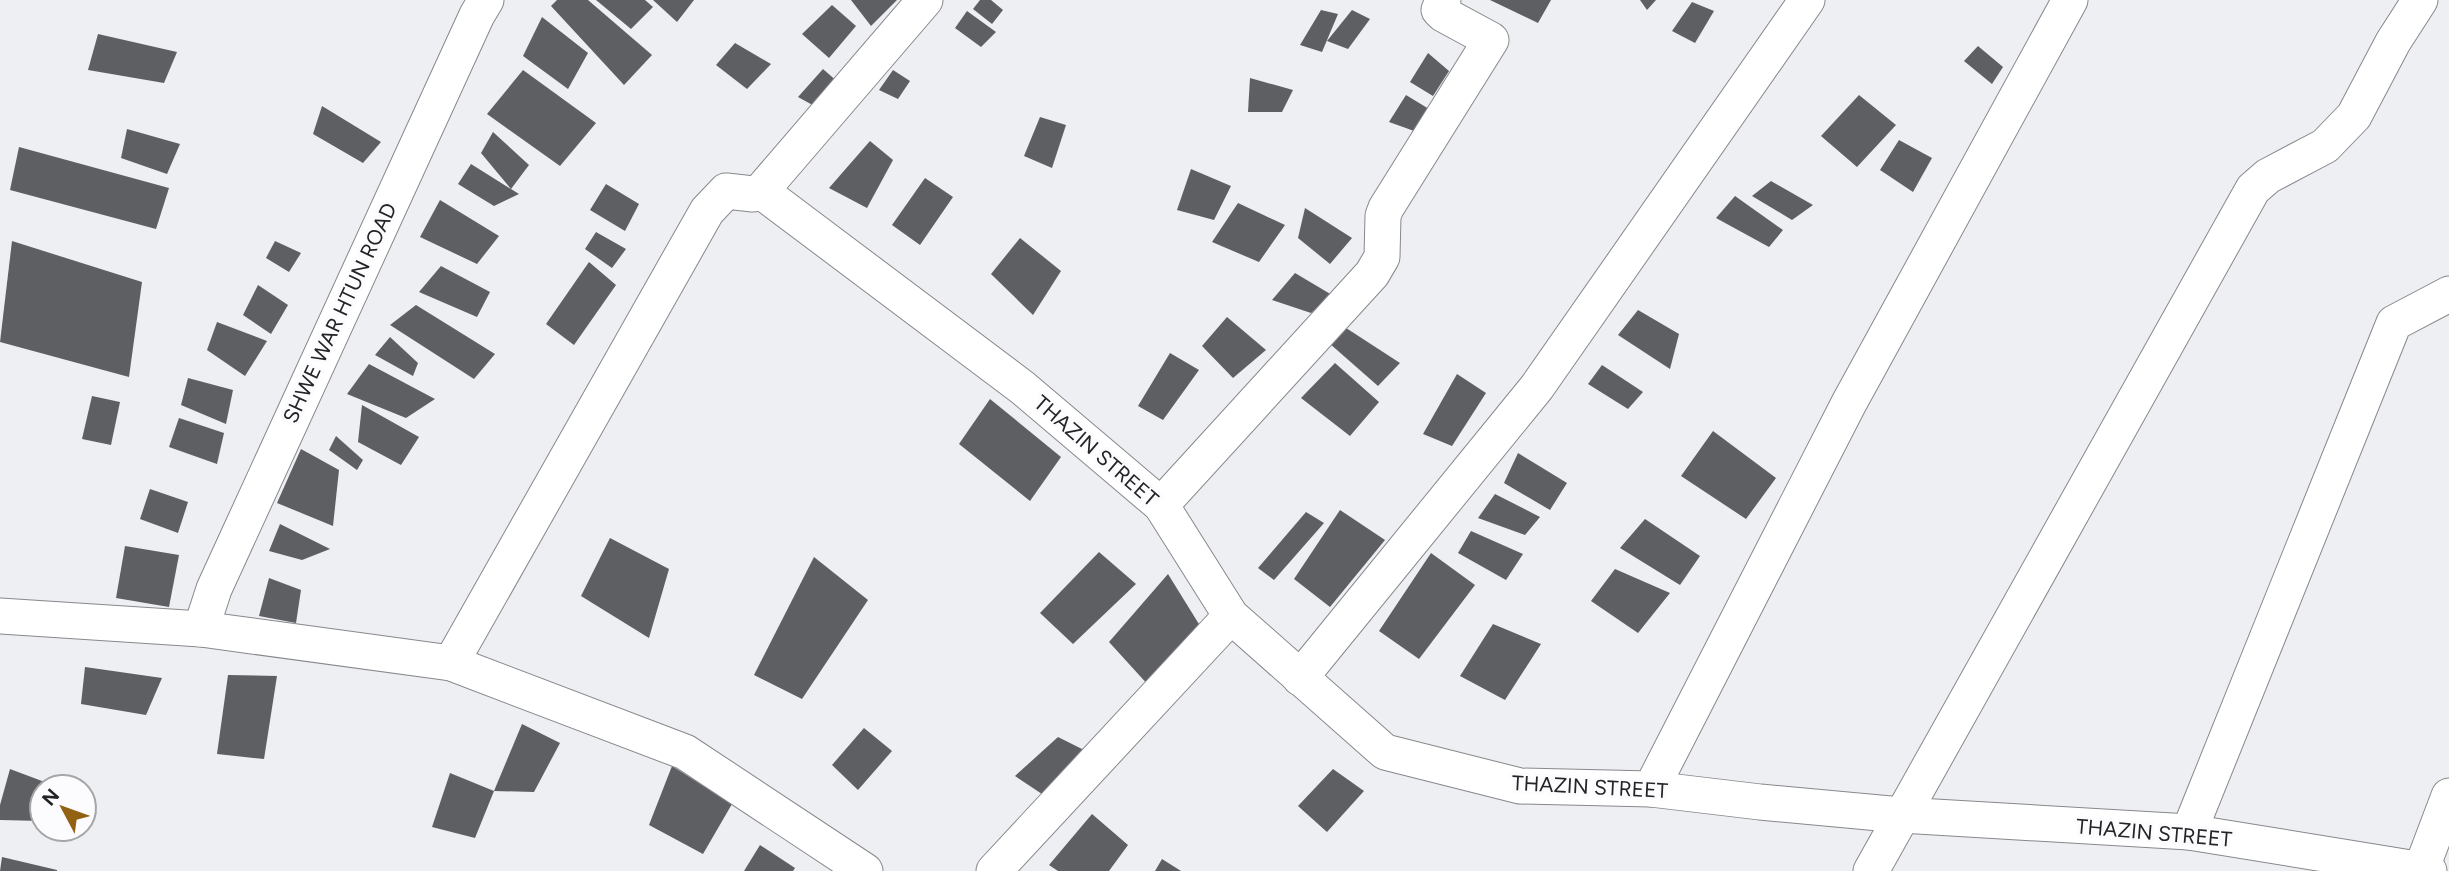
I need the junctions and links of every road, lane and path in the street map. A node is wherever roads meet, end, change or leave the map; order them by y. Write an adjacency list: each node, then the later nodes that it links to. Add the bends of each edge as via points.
1 (486, 0): 12 (street, SHWE WAR HTUN ROAD, via 214,589)
2 (925, 0): 7 (street)
3 (1443, 0): 9 (street, via 1439,10 1443,14 1491,40 1386,208 1382,257 1372,274)
4 (1807, 0): 14 (street, via 1536,387)
5 (2070, 0): 15 (street, via 1849,403)
6 (2420, 0): 17 (street, via 2354,116 2325,146 2253,189)
7 (761, 191): 9 (street, THAZIN STREET, via 1023,387); 13 (street, via 726,191 707,211)
8 (2449, 294): 18 (street, via 2394,323)
9 (1161, 505): 11 (street, THAZIN STREET)
10 (0, 616): 12 (street)
11 (1231, 616): 14 (street, THAZIN STREET); 22 (street)
12 (201, 629): 13 (street)
13 (451, 663): 21 (street, via 685,752)
14 (1300, 678): 15 (street, THAZIN STREET, via 1385,752 1520,786)
15 (1651, 789): 17 (street, THAZIN STREET)
16 (2449, 796): 20 (street)
17 (1901, 815): 18 (street, THAZIN STREET); 23 (street)
18 (2189, 832): 19 (street, THAZIN STREET)
19 (2330, 863): 20 (street, THAZIN STREET)
20 (2425, 870)
21 (865, 871)
22 (994, 871)
23 (1871, 871)

